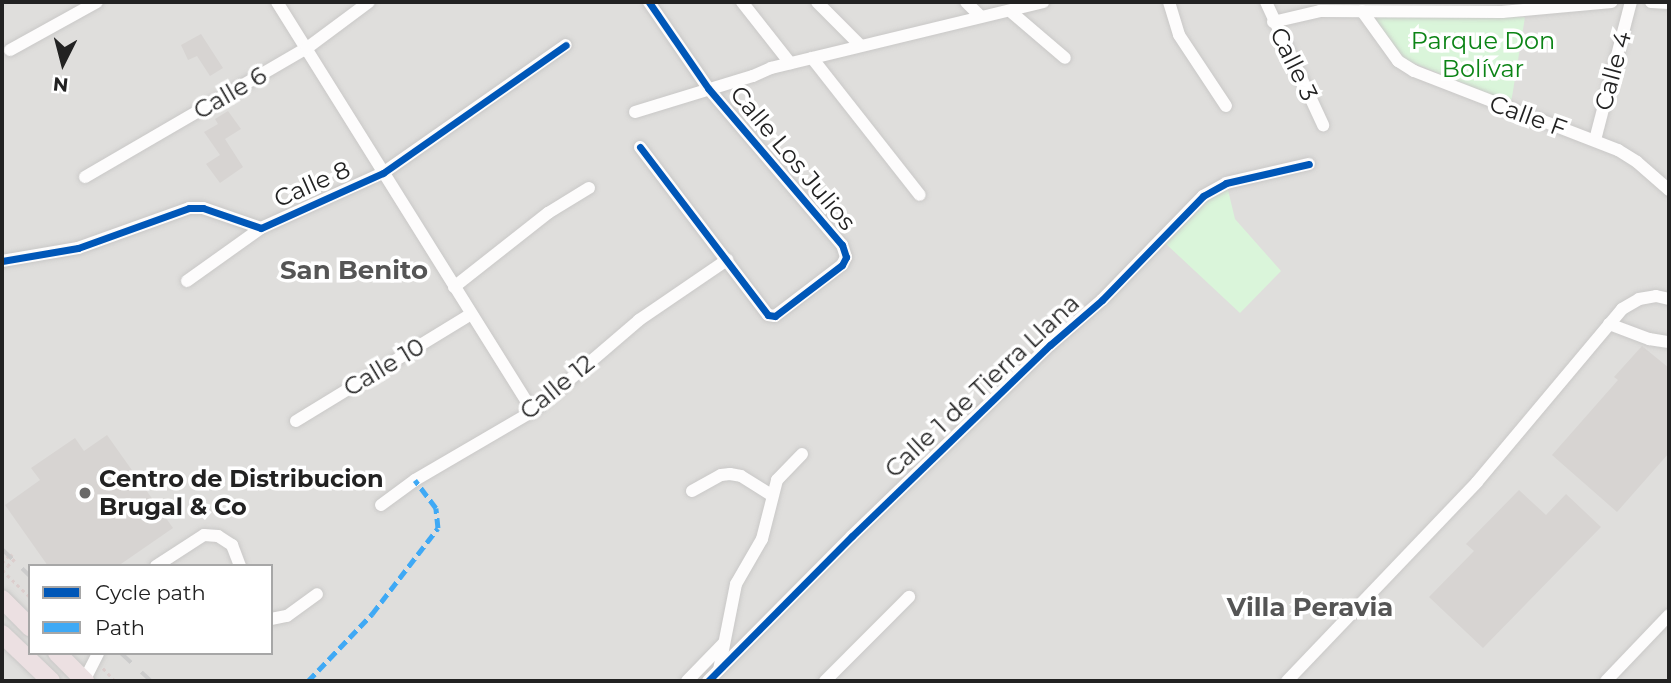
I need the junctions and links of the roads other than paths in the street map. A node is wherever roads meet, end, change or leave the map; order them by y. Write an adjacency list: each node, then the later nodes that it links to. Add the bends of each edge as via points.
1 (97, 2): 23 (street)
2 (277, 2): 22 (street)
3 (369, 2): 22 (street, Calle 6)
4 (649, 2): 27 (street, Calle Los Julios)
5 (742, 2): 26 (street)
6 (817, 2): 21 (street)
7 (966, 2): 18 (street)
8 (1043, 2): 16 (street)
9 (1169, 2): 28 (street, via 1179,35)
10 (1266, 2): 19 (street, Calle 3)
11 (1612, 2): 15 (street)
12 (1631, 2): 31 (street, Calle 4)
13 (1651, 2): 14 (street)
14 (1669, 4)
15 (1472, 7): 17 (street)
16 (1010, 11): 18 (street); 25 (street)
17 (1362, 11): 19 (street, via 1320,11); 31 (street, Calle F, via 1398,61 1414,71)
18 (981, 17): 21 (street)
19 (1273, 22): 30 (street, Calle 3)
20 (566, 45): 34 (street, Calle 8)
21 (860, 45): 24 (street)
22 (307, 48): 34 (street); 35 (street, Calle 6)
23 (10, 50)
24 (812, 58): 26 (street); 38 (street)
25 (1065, 58)
26 (790, 63): 27 (street)
27 (708, 88): 29 (street); 40 (street, Calle Los Julios, via 842,245 846,257 842,265 775,316 768,315)
28 (1226, 106)
29 (635, 112)
30 (1323, 125)
31 (1595, 140): 37 (street, Calle F, via 1637,162)
32 (640, 147): 40 (street, Calle Los Julios)
33 (1309, 164): 66 (street, Calle 1 de Tierra Llana, via 1226,183 1203,195)
34 (383, 173): 39 (street, Calle 8); 43 (street)
35 (85, 177)
36 (589, 188): 43 (street, via 548,213)
37 (1669, 190)
38 (920, 195)
39 (261, 228): 41 (street, Calle 8, via 203,208 189,208 78,248); 42 (street)
40 (727, 260): 48 (street, Calle 12, via 639,320)
41 (2, 261)
42 (187, 281)
43 (454, 287): 45 (street)
44 (1669, 299): 46 (street, via 1639,299)
45 (471, 314): 48 (street); 49 (street, Calle 10)
46 (1609, 324): 47 (street); 72 (street, via 1477,482)
47 (1669, 342)
48 (533, 411): 53 (street, Calle 12)
49 (296, 421)
50 (802, 453): 52 (street, via 776,480)
51 (692, 491): 52 (street, via 730,474)
52 (772, 495): 63 (street, via 762,539 736,584)
53 (381, 505)
54 (159, 564): 55 (street, via 204,534 232,545)
55 (239, 564)
56 (317, 594): 60 (street, via 288,616)
57 (909, 597): 71 (street)
58 (2, 599): 61 (highway)
59 (1669, 615): 73 (street)
60 (273, 619)
61 (28, 625)
62 (2, 634): 67 (highway)
63 (723, 644): 66 (street); 69 (street)
64 (59, 655): 68 (highway)
65 (97, 655): 68 (street)
66 (719, 670): 70 (street, Calle 1 de Tierra Llana)
67 (51, 681)
68 (85, 681)
69 (687, 681)
70 (708, 681)
71 (825, 681)
72 (1287, 681)
73 (1606, 681)

